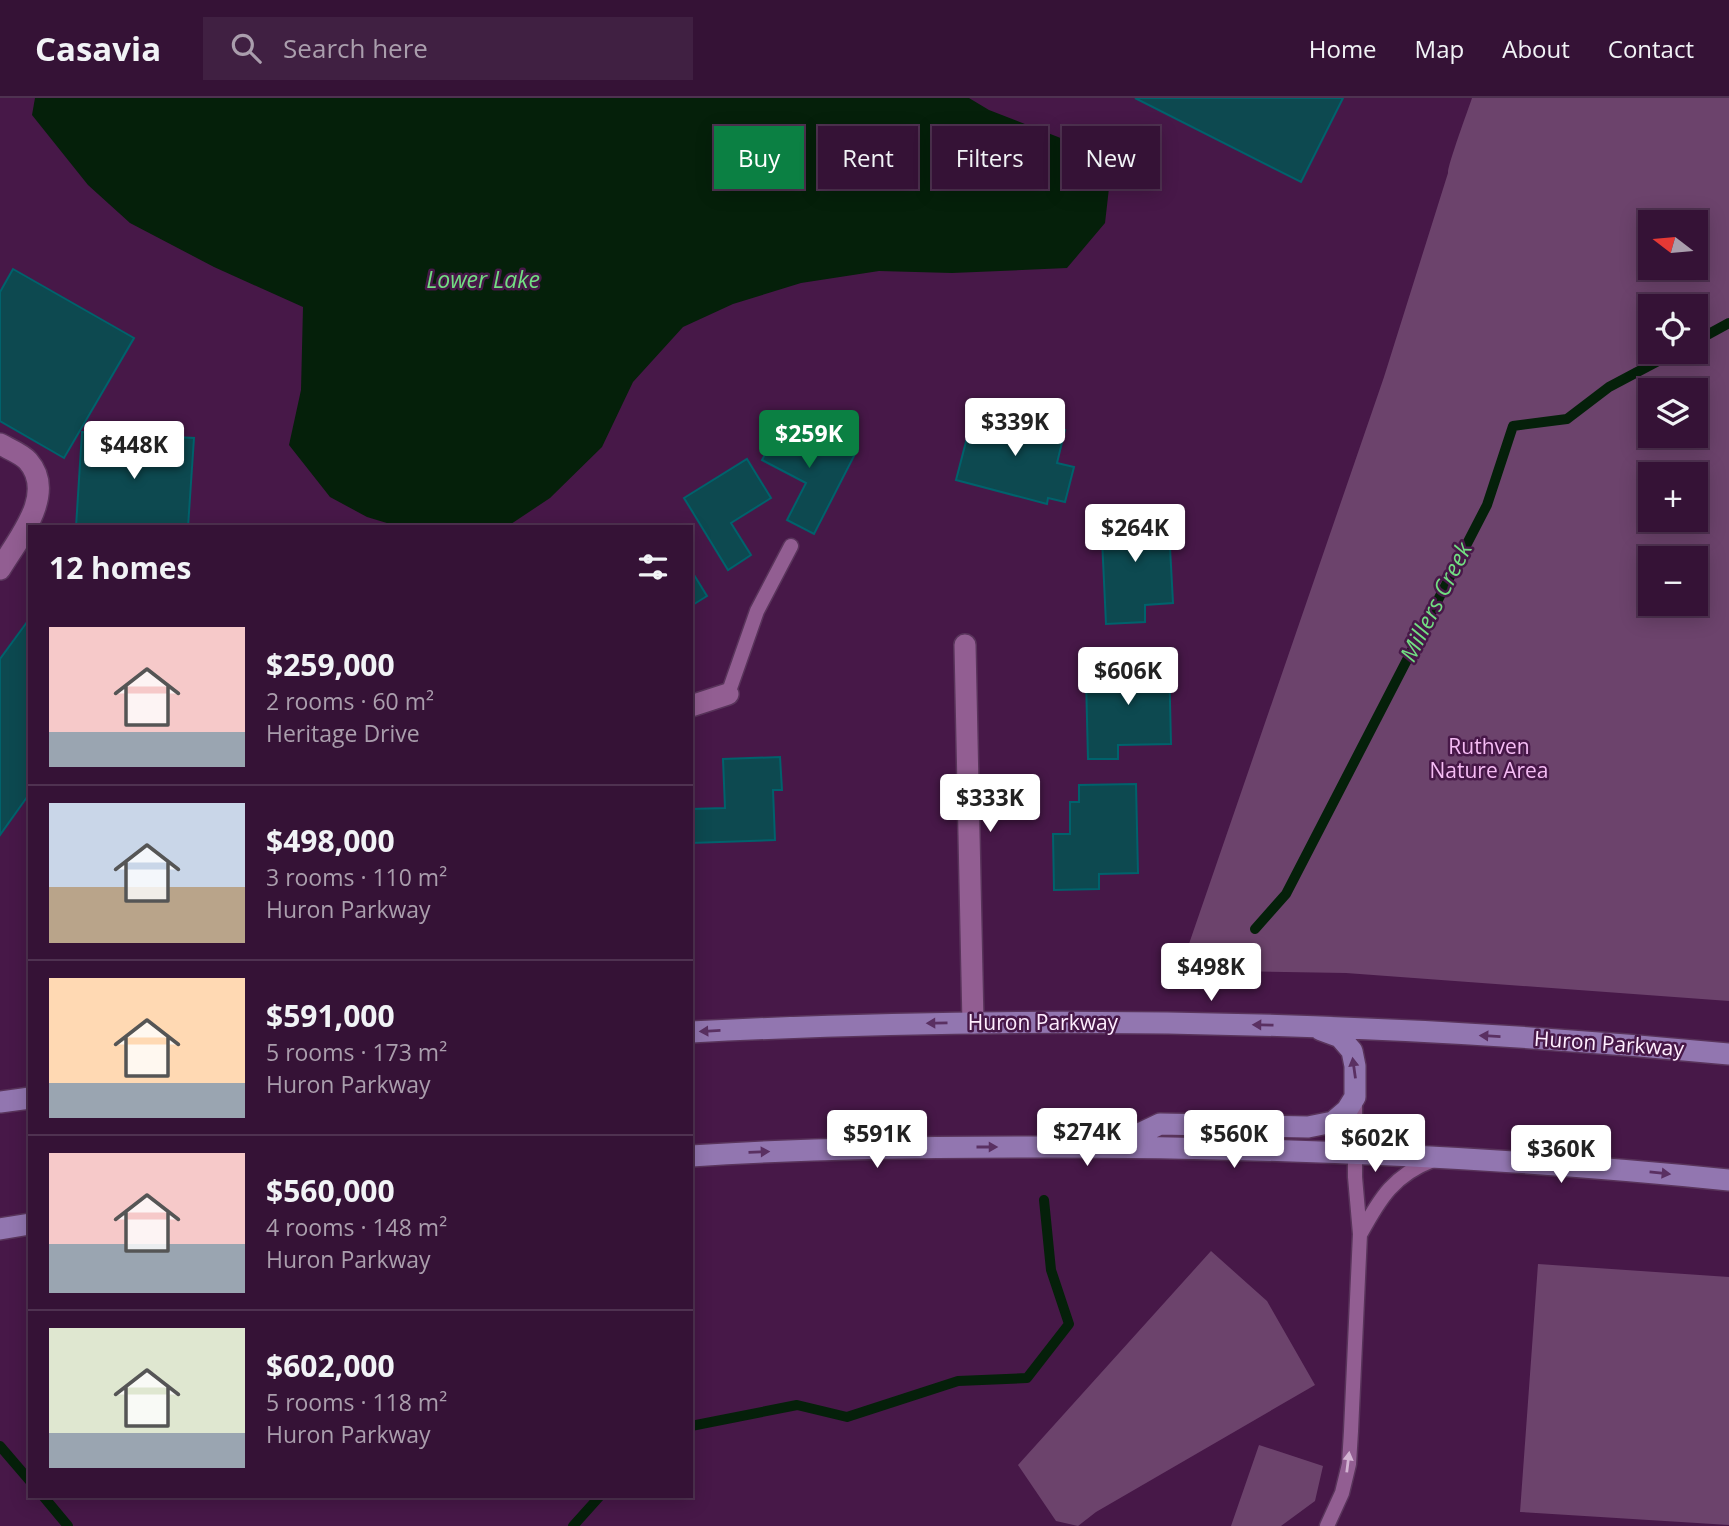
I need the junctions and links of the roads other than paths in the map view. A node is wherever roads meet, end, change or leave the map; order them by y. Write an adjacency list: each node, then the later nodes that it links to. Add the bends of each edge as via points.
1 (0, 444): 3 (street, via 27,460 39,479 36,509)
2 (791, 546): 5 (lane, via 757,611)
3 (0, 569)
4 (965, 645): 7 (street)
5 (728, 694): 6 (street)
6 (693, 705)
7 (973, 1023): 8 (main road, Huron Parkway, one-way to 7); 9 (main road, Huron Parkway, one-way to 9)
8 (1311, 1026): 10 (main road, Huron Parkway, one-way to 8); 11 (main road, one-way to 8, via 1352,1051 1340,1037)
9 (693, 1032)
10 (1729, 1054)
11 (1354, 1097): 14 (main road, via 1333,1122 1308,1127 1160,1124); 15 (lane)
12 (28, 1098): 13 (main road)
13 (0, 1102)
14 (1113, 1147): 15 (main road); 16 (main road, one-way to 14)
15 (1356, 1152): 17 (main road); 21 (lane)
16 (693, 1156)
17 (1443, 1156): 18 (main road, one-way to 18); 21 (lane, via 1414,1167 1393,1183)
18 (1729, 1180)
19 (28, 1224): 20 (main road)
20 (0, 1228)
21 (1360, 1234): 22 (lane, one-way to 21, via 1349,1464)
22 (1327, 1526)

